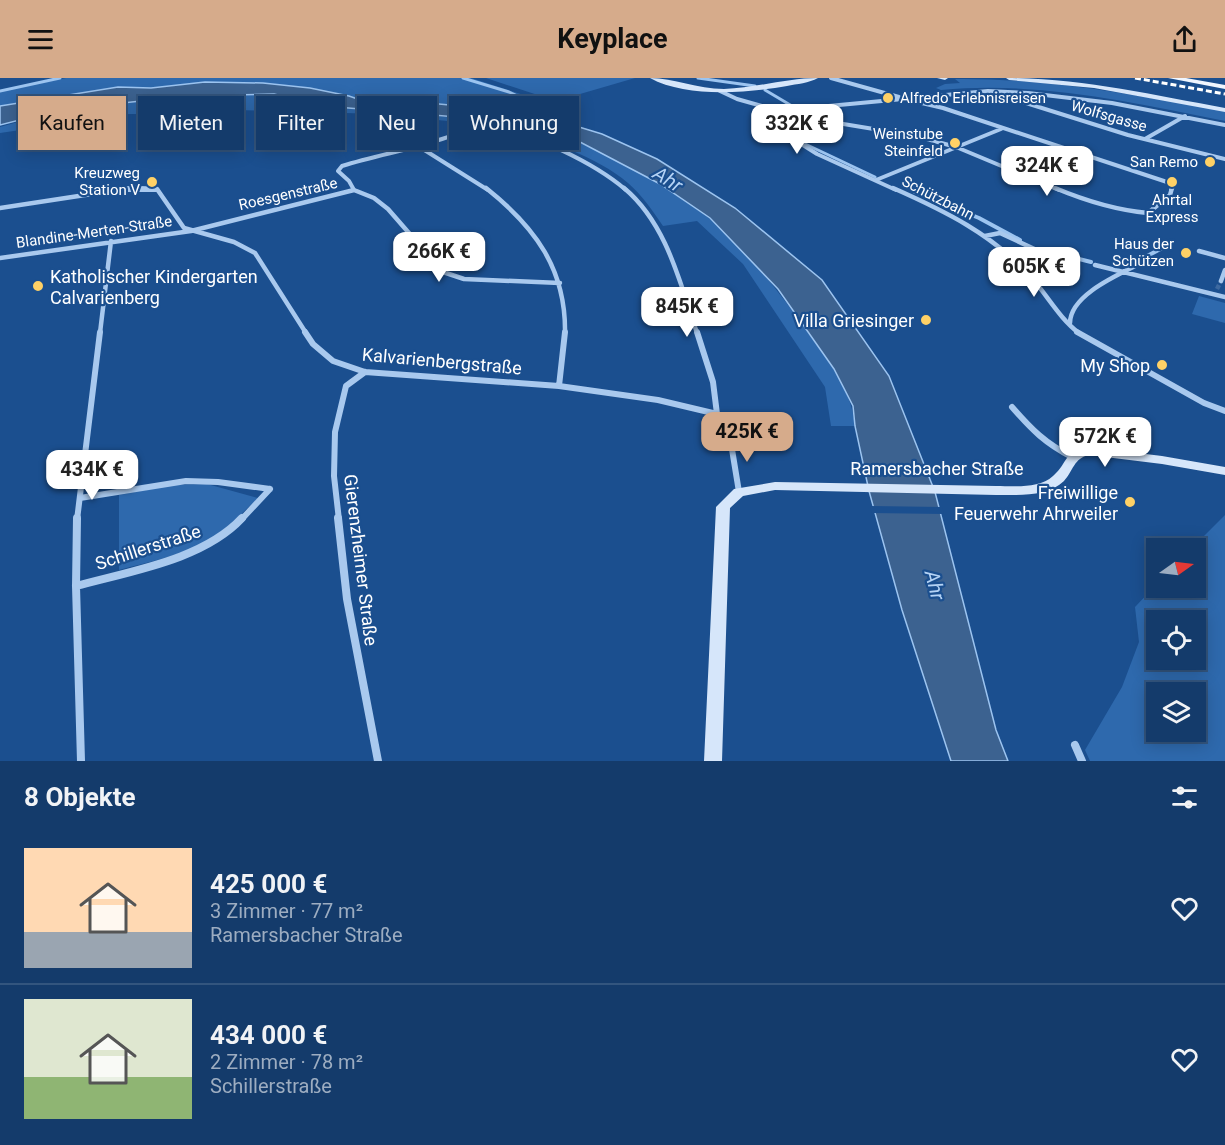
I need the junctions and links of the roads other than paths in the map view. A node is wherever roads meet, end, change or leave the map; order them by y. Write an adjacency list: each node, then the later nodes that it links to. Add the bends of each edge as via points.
1 (653, 78): 9 (main road)
2 (815, 78): 9 (main road)
3 (831, 78): 11 (street)
4 (940, 78): 5 (main road)
5 (945, 78)
6 (1009, 78): 12 (main road, via 1094,86)
7 (1172, 78): 8 (main road)
8 (1225, 87)
9 (720, 91): 13 (street)
10 (988, 91): 11 (street); 15 (street, via 1112,103); 19 (street, Wolfsgasse)
11 (902, 98): 16 (street, via 823,106); 18 (street)
12 (1225, 110)
13 (790, 114)
14 (795, 116): 16 (street)
15 (1185, 116): 17 (street); 19 (street)
16 (801, 117): 21 (street, via 903,133); 25 (street, Schützbahn, via 791,131 795,140)
17 (1225, 124)
18 (1002, 129): 21 (street); 21 (street, via 1173,184 1170,195 1148,213 1119,210 1084,200)
19 (1145, 140): 24 (street, Wolfsgasse)
20 (437, 141): 47 (street, Roesgenstraße, via 486,129 512,133 575,155 640,201 676,268 703,350)
21 (956, 147): 25 (street)
22 (402, 150): 26 (street, Roesgenstraße, via 342,166 338,171)
23 (424, 150): 40 (street, via 471,177 519,218 549,256)
24 (1225, 159)
25 (876, 180): 29 (street, Schützbahn, via 951,214)
26 (354, 190): 28 (street, Roesgenstraße); 40 (street, via 388,209 443,272 464,279)
27 (0, 208): 28 (street, via 152,187 161,192 184,228)
28 (191, 231): 30 (street, Blandine-Merten-Straße); 43 (street, Kalvarienbergstraße, via 234,242 255,253 313,344 333,361)
29 (985, 236): 32 (street, via 1000,233); 42 (street, Schützbahn, via 1030,276)
30 (111, 241): 33 (street, Blandine-Merten-Straße); 51 (street, Schillerstraße)
31 (1199, 251): 34 (street)
32 (1043, 253)
33 (0, 258)
34 (1225, 258)
35 (1147, 260): 38 (street)
36 (1095, 265): 38 (street)
37 (1225, 270): 39 (street)
38 (1128, 272): 41 (street); 42 (street, via 1085,294)
39 (1221, 280)
40 (560, 283): 44 (street, via 565,347)
41 (1225, 297)
42 (1070, 324): 46 (street, Schützbahn, via 1082,336)
43 (365, 372): 44 (street, Kalvarienbergstraße); 55 (street, Gierenzheimer Straße, via 346,386 335,432 334,476 347,599)
44 (560, 386): 47 (street, Kalvarienbergstraße, via 658,400)
45 (1012, 407): 48 (street, via 1034,433)
46 (1225, 411)
47 (717, 414): 50 (street, via 729,430)
48 (1072, 457): 49 (main road, via 1089,451); 50 (main road, Ramersbacher Straße, via 1058,481 1043,487 775,486)
49 (1225, 471)
50 (739, 492): 56 (main road, via 723,507)
51 (80, 498): 52 (street, Schillerstraße); 52 (street, Schillerstraße, via 187,481 270,489 232,528 209,544 177,558)
52 (76, 586): 54 (street, Schillerstraße)
53 (1075, 745): 57 (street)
54 (81, 761)
55 (378, 761)
56 (713, 761)
57 (1082, 761)

